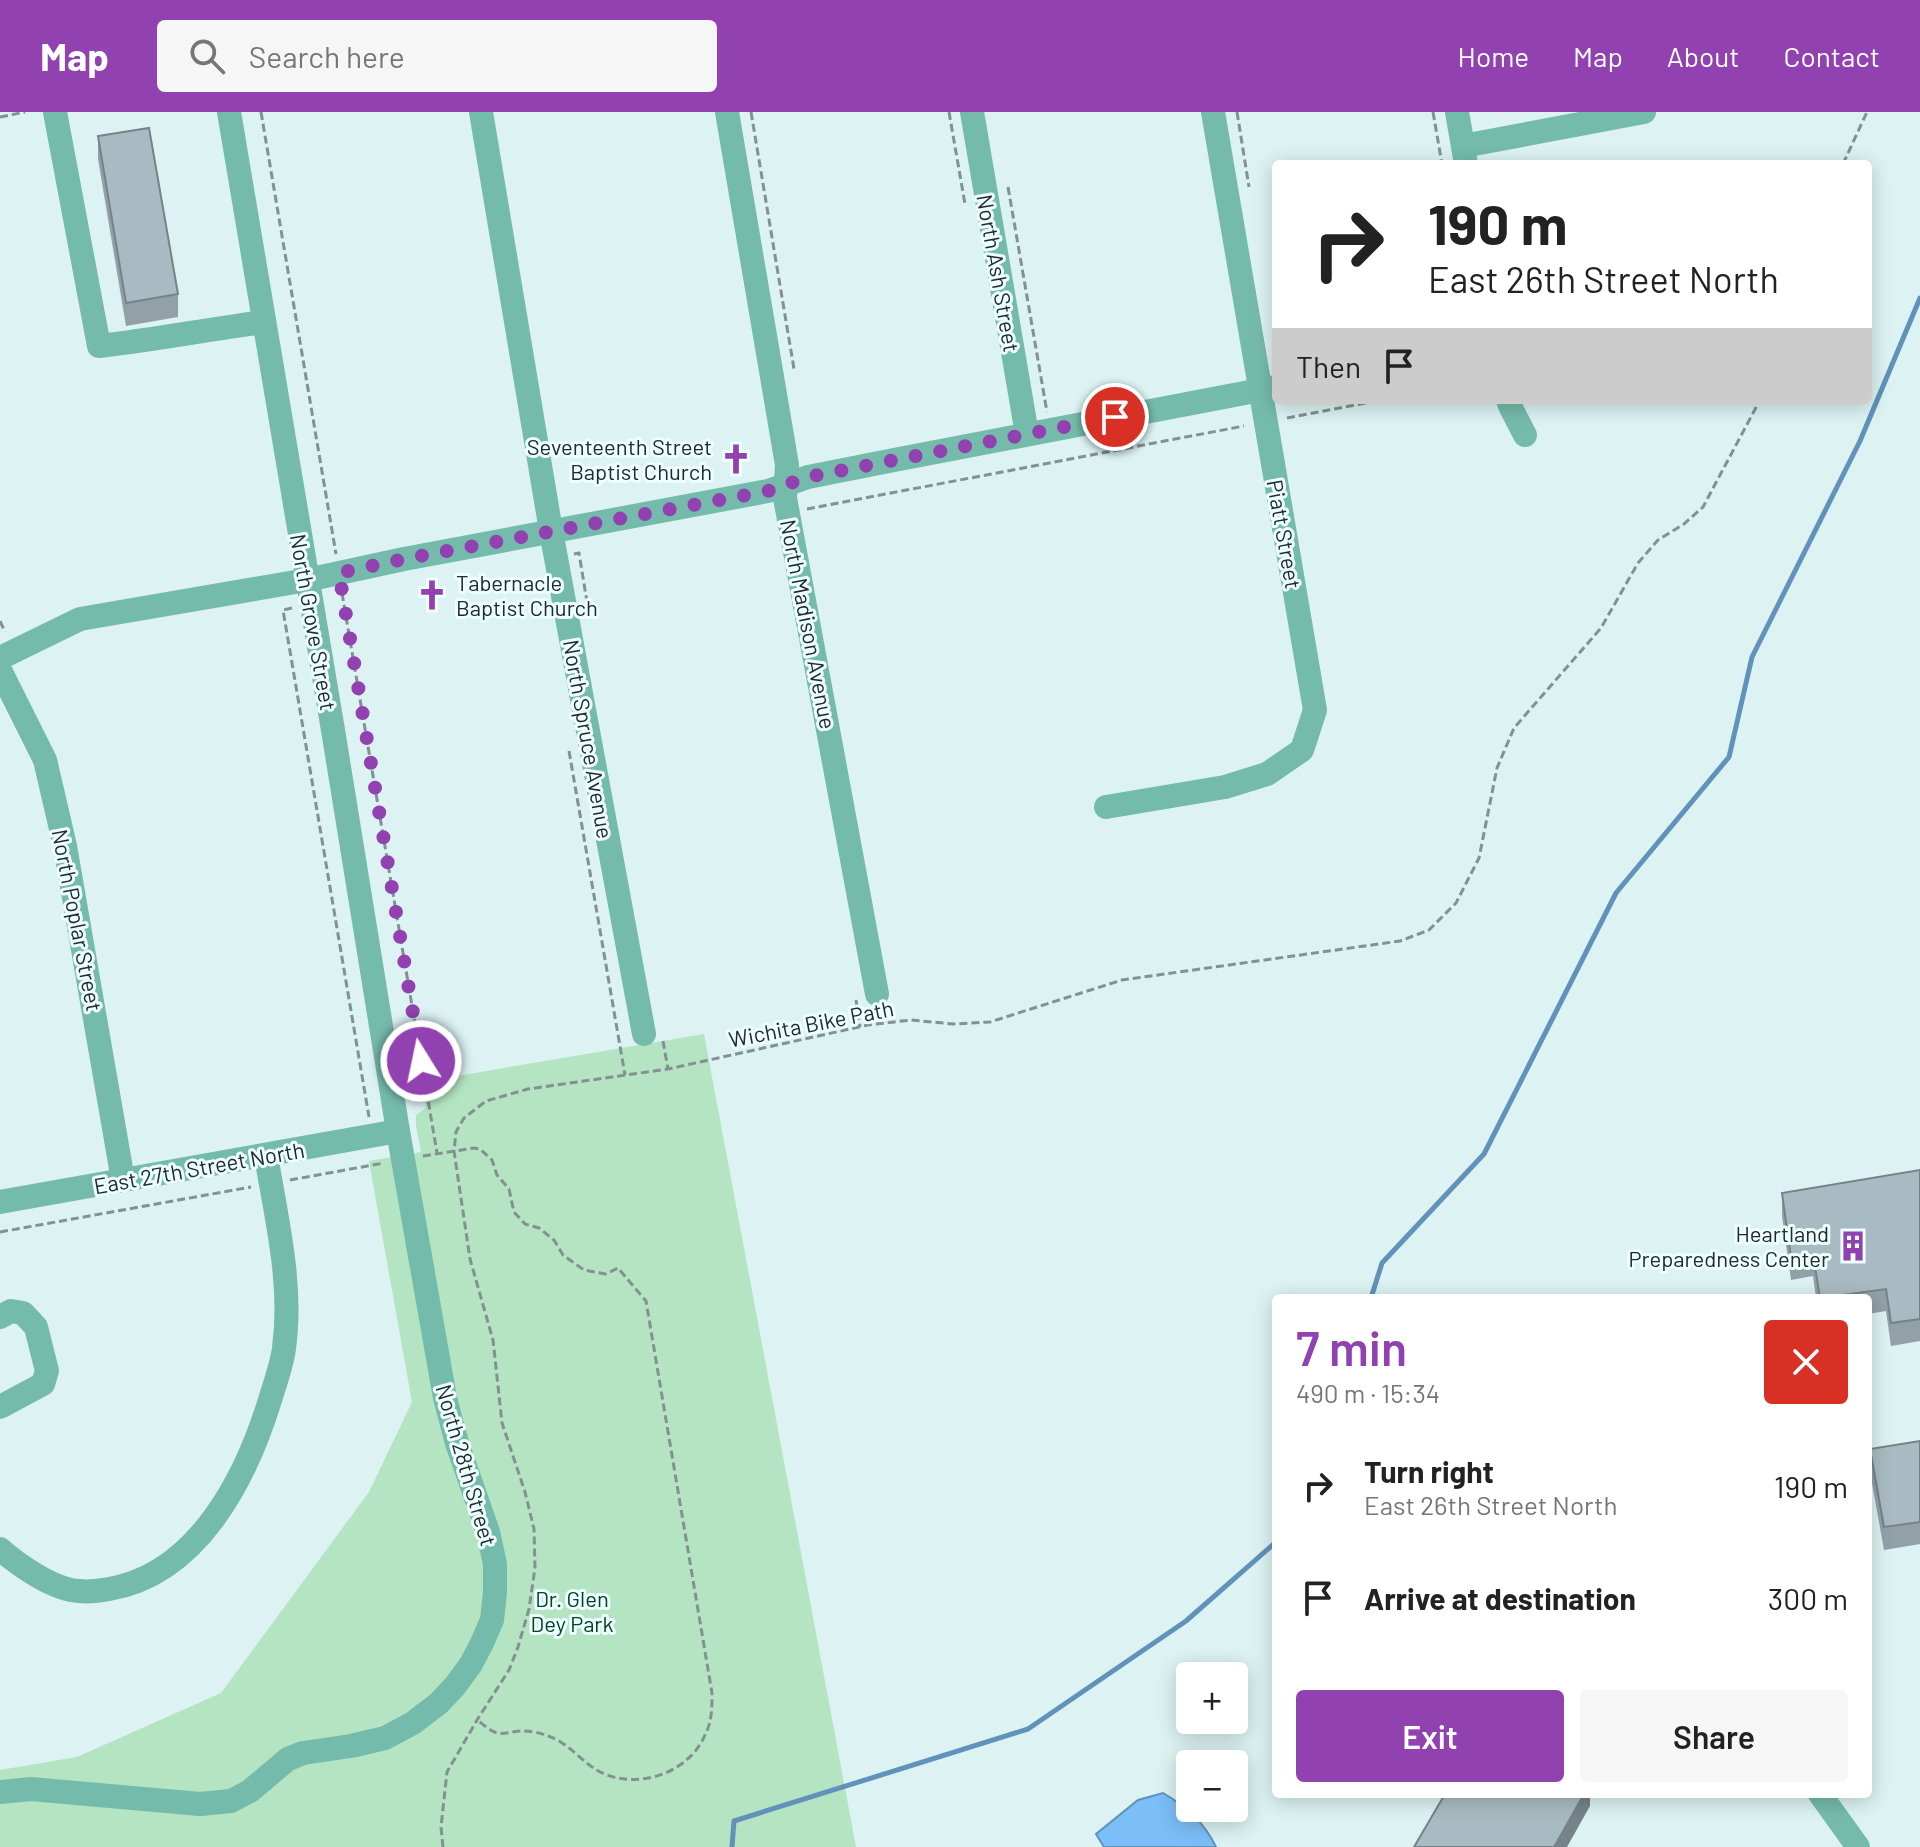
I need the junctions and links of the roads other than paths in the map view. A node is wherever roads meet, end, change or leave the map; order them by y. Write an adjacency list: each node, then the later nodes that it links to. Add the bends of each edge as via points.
1 (55, 112): 10 (street, via 99,346)
2 (229, 112): 10 (street, North Grove Street)
3 (481, 112): 16 (street, North Spruce Avenue)
4 (727, 112): 15 (street, North Madison Avenue, via 787,465)
5 (972, 112): 13 (street, North Ash Street)
6 (1213, 112): 11 (street, Piatt Street)
7 (1457, 112): 9 (street)
8 (1644, 112): 9 (street)
9 (1464, 155)
10 (264, 322): 17 (street, North Grove Street)
11 (1268, 388): 13 (street); 20 (street, Piatt Street, via 1266,422 1315,710 1302,750 1253,779)
12 (1509, 404): 14 (street)
13 (1027, 434): 15 (street)
14 (1525, 435)
15 (786, 485): 16 (street); 21 (street, North Madison Avenue)
16 (551, 531): 17 (street); 22 (street, North Spruce Avenue)
17 (307, 580): 18 (street, via 80,619); 23 (street, North Grove Street)
18 (0, 658)
19 (0, 670): 25 (street, North Poplar Street, via 45,760)
20 (1106, 807)
21 (866, 995)
22 (644, 1034)
23 (398, 1131): 24 (street, East 27th Street North); 30 (street, North 28th Street, via 445,1398 495,1564 492,1620 471,1664 439,1703 413,1723 385,1738 288,1759 231,1801 200,1804 31,1789)
24 (266, 1155): 25 (street, East 27th Street North); 29 (street, via 284,1268 284,1351 264,1419 224,1503 184,1552 160,1571 120,1587 76,1591)
25 (123, 1180): 26 (street, East 27th Street North)
26 (0, 1202)
27 (0, 1317): 28 (street, via 11,1311 23,1313 36,1327 47,1371 43,1384)
28 (0, 1407)
29 (3, 1557)
30 (0, 1792)
31 (1823, 1798): 32 (street)
32 (1858, 1847)

